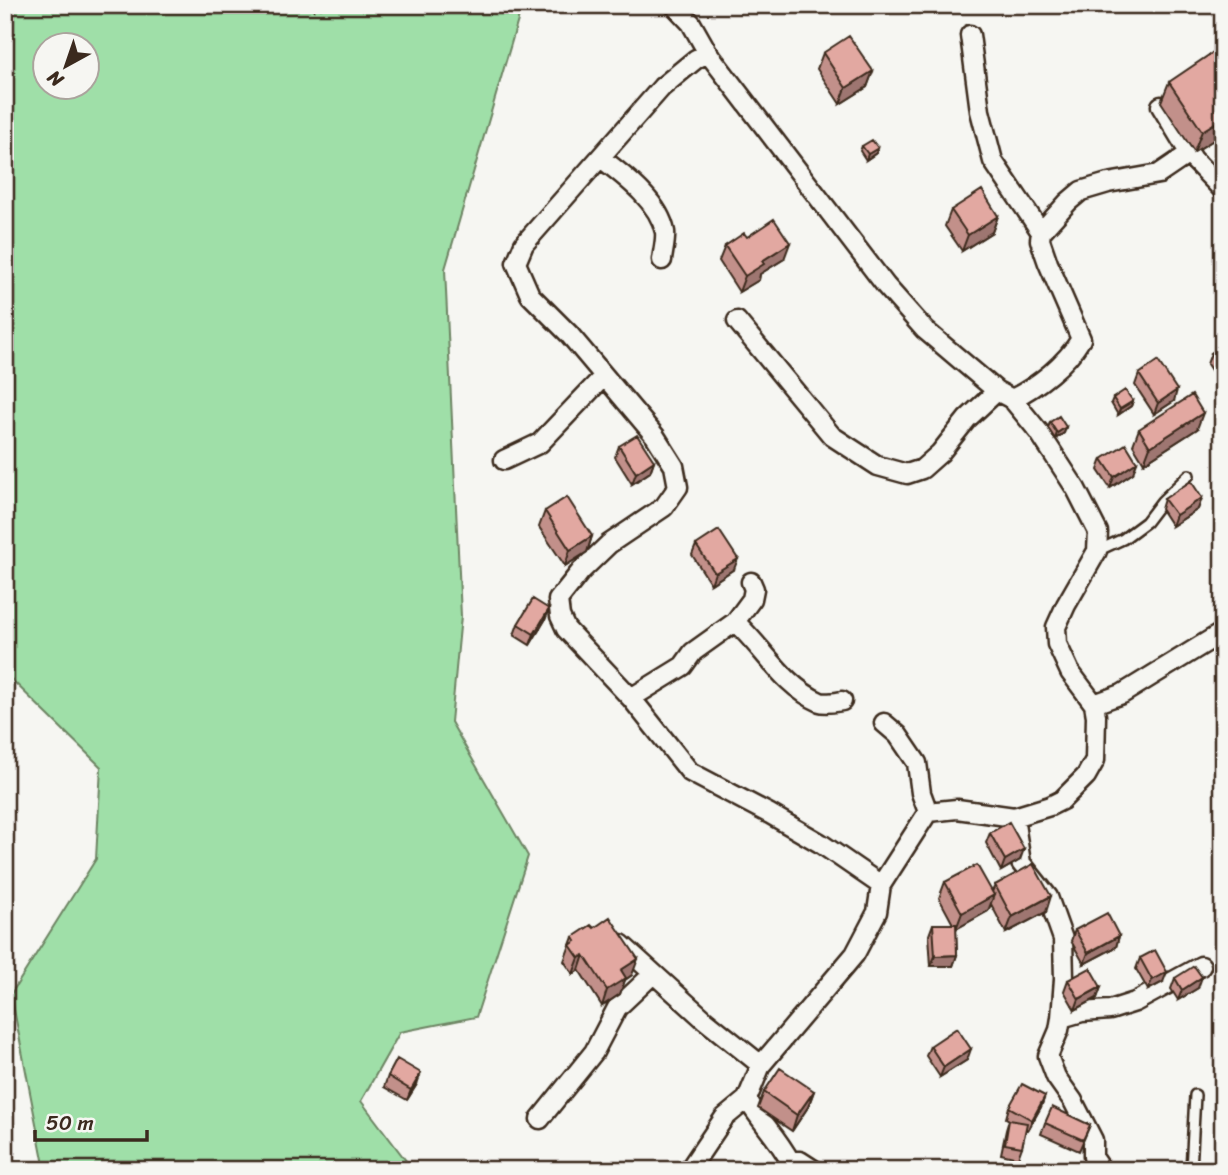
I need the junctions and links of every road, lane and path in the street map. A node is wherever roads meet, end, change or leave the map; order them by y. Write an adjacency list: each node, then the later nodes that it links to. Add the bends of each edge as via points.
1 (300, 5): 2 (path, via 314,10)
2 (334, 5)
3 (674, 5): 5 (street)
4 (970, 36): 10 (street, via 980,111 993,161)
5 (708, 53): 8 (street, via 662,87); 14 (street, via 886,286 925,330)
6 (1160, 106): 7 (street)
7 (1190, 153): 9 (street); 10 (street, via 1159,174 1081,191)
8 (601, 158): 11 (street, via 628,178 658,213 665,234); 13 (street, via 524,244 516,263 530,295)
9 (1223, 190)
10 (1041, 232): 14 (street, via 1048,263 1081,339 1063,363)
11 (662, 260)
12 (737, 321): 14 (street, via 832,436 878,466 907,474 922,469 967,419)
13 (604, 376): 15 (street, via 541,443); 21 (street, via 655,436 674,466 678,487 664,507 609,544 580,571 558,600 566,629)
14 (1004, 395): 17 (street, via 1039,432 1076,489 1098,532)
15 (505, 460)
16 (1189, 475): 17 (lane, via 1146,522)
17 (1097, 551): 23 (street, via 1056,627 1057,644 1070,672)
18 (751, 582): 19 (street, via 752,598)
19 (735, 622): 21 (street, via 693,652 683,666); 22 (street, via 797,686 822,703)
20 (1223, 632): 23 (street, via 1122,694)
21 (631, 698): 27 (street, via 690,772 820,843)
22 (842, 701)
23 (1094, 704): 26 (street, via 1095,760 1086,776 1062,800)
24 (884, 723): 25 (street, via 917,763)
25 (928, 812): 26 (street, via 957,809); 27 (street)
26 (1014, 817): 31 (street, via 1021,863 1048,897 1063,939)
27 (881, 885): 32 (street, via 877,912 855,954)
28 (610, 935): 30 (street)
29 (1201, 966): 31 (street, via 1135,1002)
30 (652, 975): 32 (street); 35 (street, via 617,1008 594,1052)
31 (1061, 1018): 39 (street, via 1048,1056 1050,1065 1093,1140 1094,1157)
32 (761, 1065): 34 (street)
33 (1195, 1095): 40 (lane)
34 (747, 1099): 36 (street); 37 (street, via 724,1118)
35 (540, 1119)
36 (789, 1165): 38 (street, via 800,1161)
37 (689, 1170)
38 (814, 1170)
39 (1102, 1170)
40 (1191, 1170)

